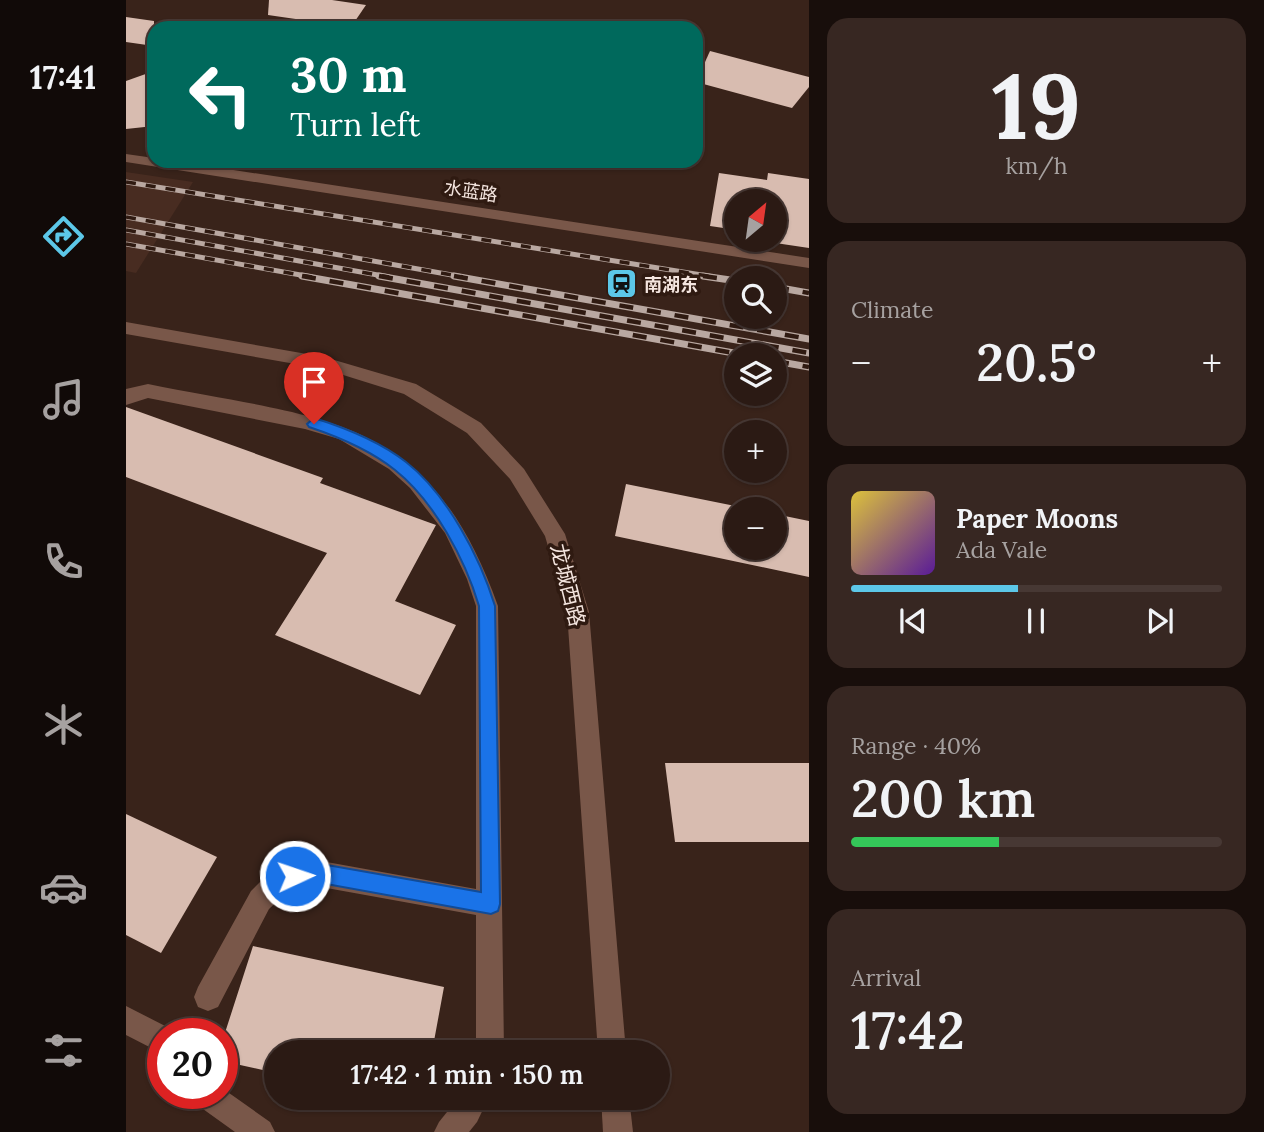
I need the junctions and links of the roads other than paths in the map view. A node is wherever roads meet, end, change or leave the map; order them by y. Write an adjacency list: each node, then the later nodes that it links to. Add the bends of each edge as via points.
1 (126, 158): 2 (street, 水蓝路)
2 (147, 161)
3 (191, 168): 4 (street, 水蓝路)
4 (809, 263)
5 (126, 328): 12 (street, 龙城西路, via 324,363 410,389 474,428 517,474 555,534 578,612)
6 (126, 398): 7 (street, via 148,391 347,434 401,466 445,514 478,577 487,606)
7 (491, 904): 8 (street, via 310,872 279,881 260,900); 11 (street)
8 (208, 998)
9 (126, 1020): 10 (street)
10 (147, 1031)
11 (490, 1040)
12 (610, 1040)
13 (227, 1109): 16 (street)
14 (468, 1110): 17 (street)
15 (616, 1110): 18 (street)
16 (260, 1132)
17 (449, 1132)
18 (618, 1132)

